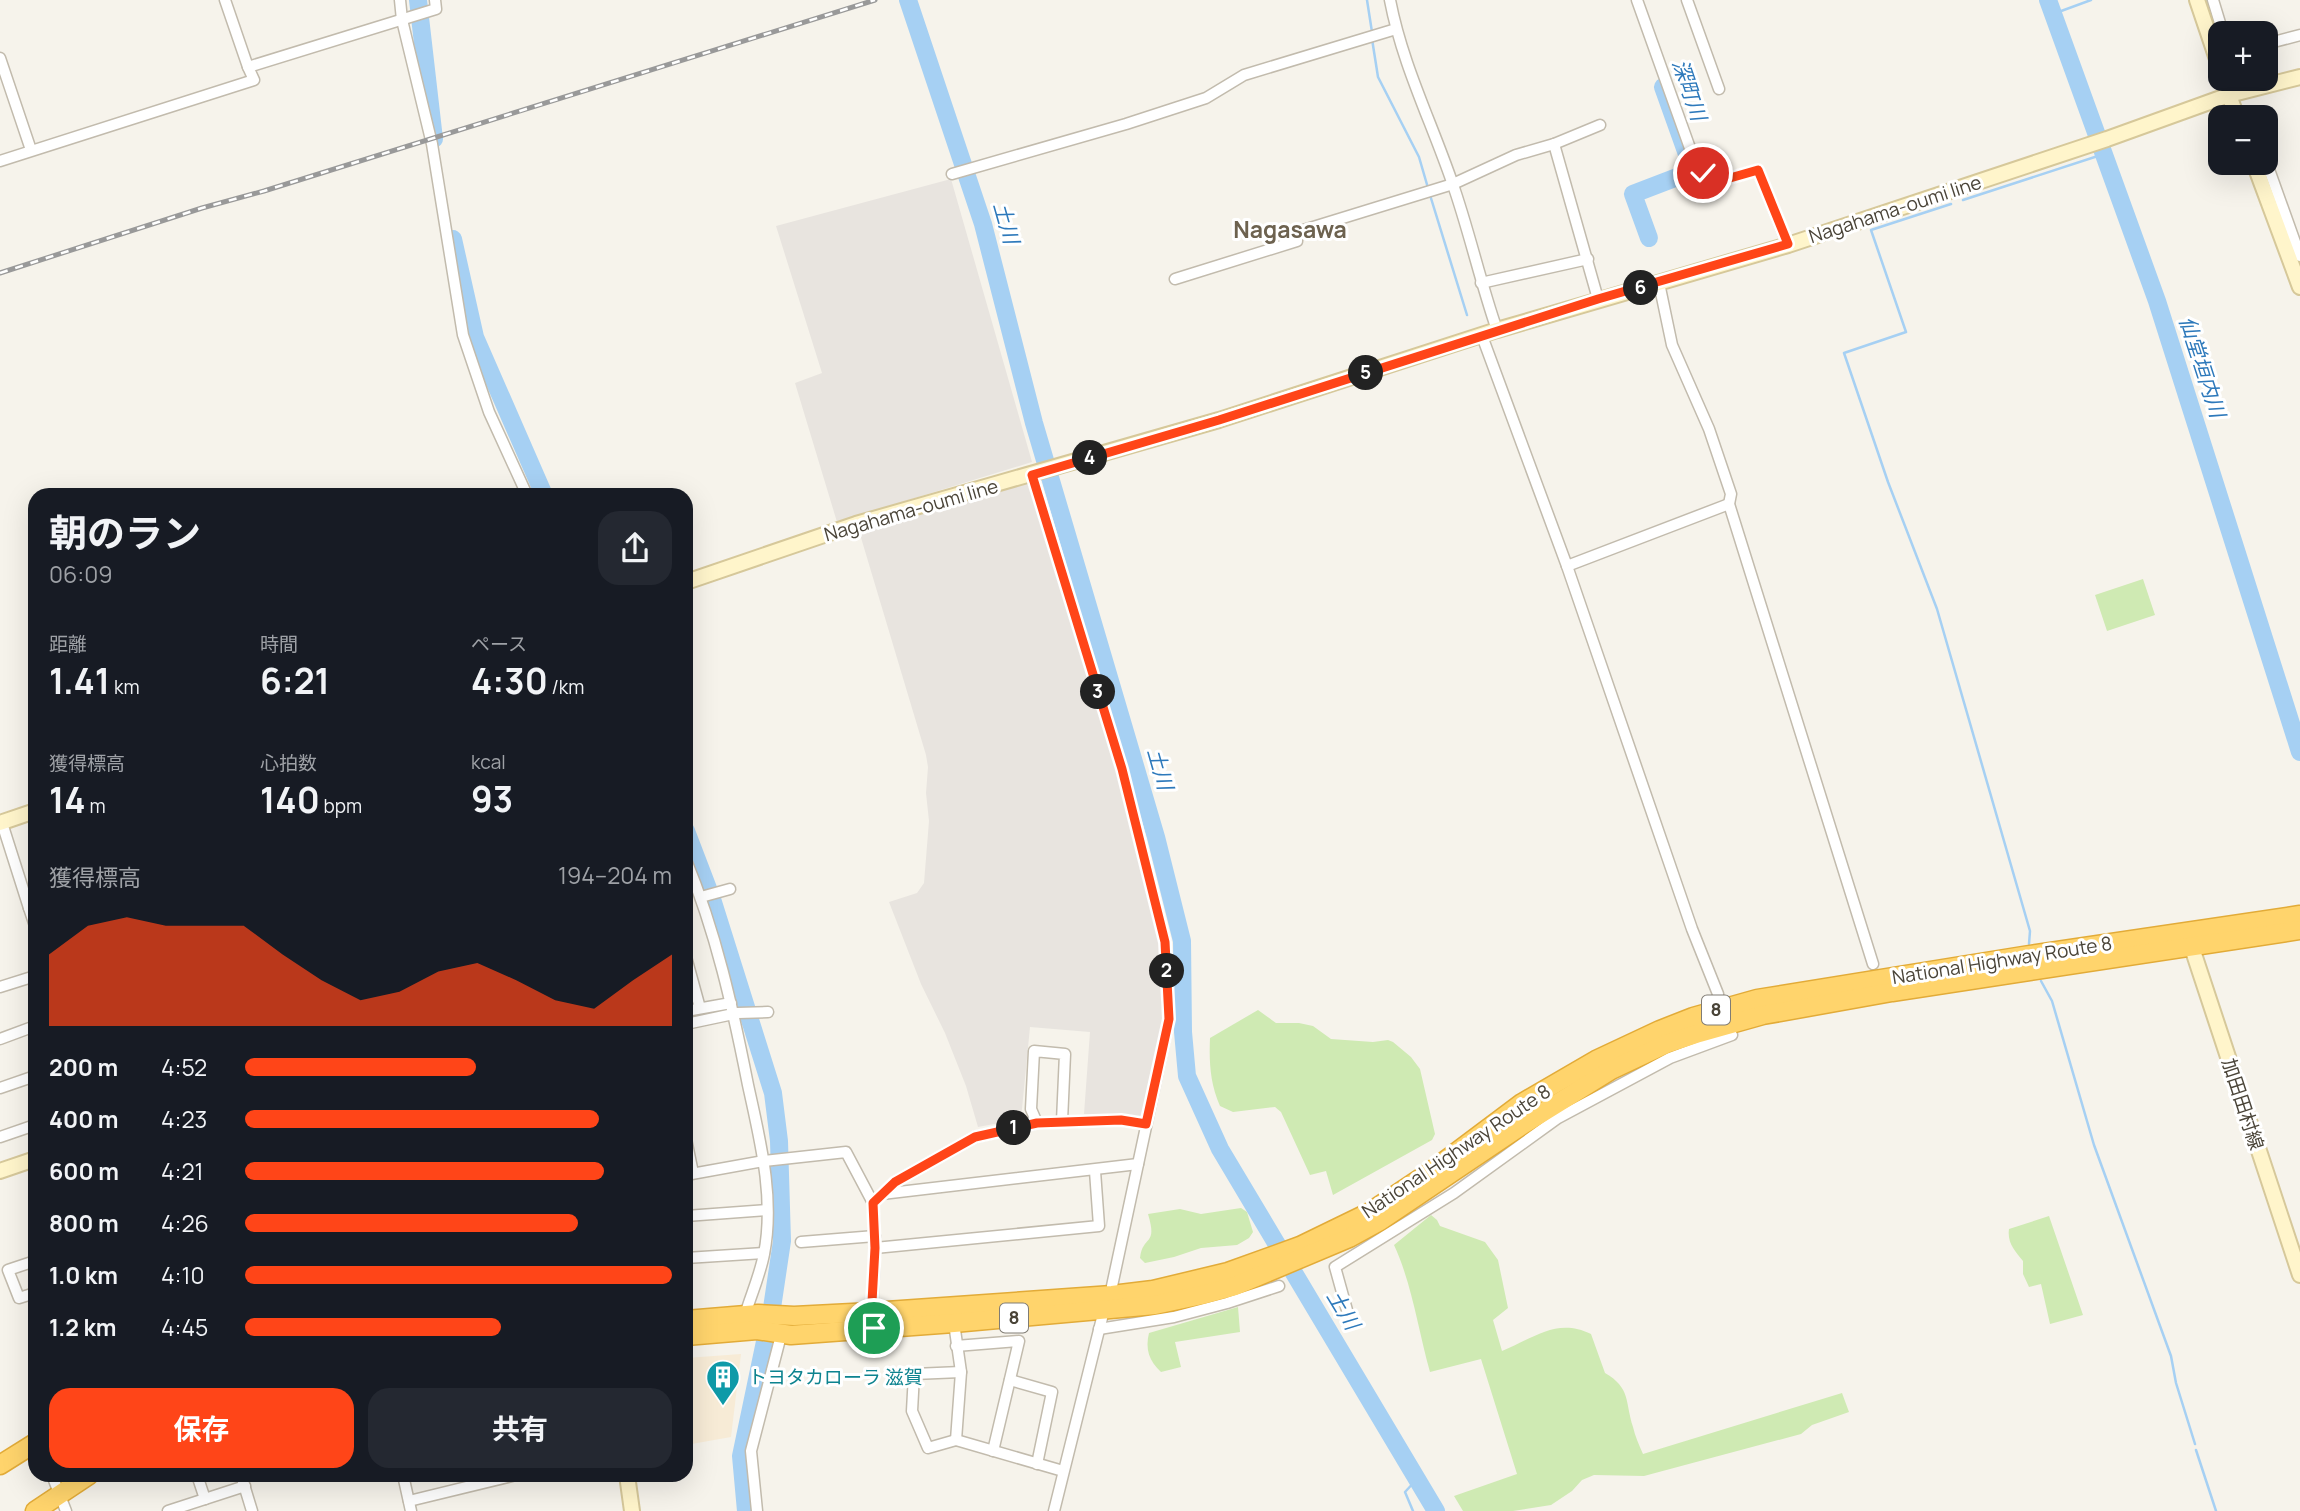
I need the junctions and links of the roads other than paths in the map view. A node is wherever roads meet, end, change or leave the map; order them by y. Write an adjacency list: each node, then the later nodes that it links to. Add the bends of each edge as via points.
1 (225, 0): 16 (street)
2 (400, 0): 9 (street)
3 (1390, 0): 11 (street)
4 (1637, 0): 31 (street, via 1696,165 1709,184 1758,170)
5 (1687, 0): 18 (street)
6 (2197, 0): 12 (main road)
7 (2213, 0): 10 (street)
8 (433, 5): 9 (street)
9 (405, 18): 16 (street); 42 (street, via 432,144 463,335 489,412)
10 (2220, 21)
11 (1396, 29): 26 (street, via 1244,75 1206,98 1161,113); 29 (street)
12 (2208, 31)
13 (2300, 34): 14 (street)
14 (2278, 40)
15 (0, 58): 24 (street)
16 (248, 67): 24 (street, via 254,80)
17 (2300, 77): 20 (main road, Nagahama-oumi line)
18 (1719, 89)
19 (2228, 91): 20 (main road)
20 (2229, 95): 21 (main road); 31 (main road, Nagahama-oumi line)
21 (2233, 105)
22 (1600, 125): 23 (street)
23 (1554, 144): 29 (street, via 1516,155); 33 (street)
24 (31, 150): 25 (street)
25 (0, 161)
26 (952, 174)
27 (2260, 175): 30 (main road)
28 (2271, 175): 30 (street)
29 (1453, 184): 34 (street, via 1297,232 1297,241); 36 (street)
30 (2288, 228): 32 (street); 37 (main road)
31 (1788, 244): 35 (main road, Nagahama-oumi line)
32 (2300, 256)
33 (1587, 259): 36 (street); 38 (street)
34 (1175, 279)
35 (1659, 283): 38 (main road, Nagahama-oumi line); 43 (street, via 1672,345 1709,429 1731,494)
36 (1481, 284): 39 (street)
37 (2300, 287)
38 (1598, 299): 39 (main road, Nagahama-oumi line)
39 (1496, 330): 40 (main road, Nagahama-oumi line)
40 (1482, 336): 41 (main road, Nagahama-oumi line); 44 (street)
41 (1035, 474): 45 (main road, Nagahama-oumi line, via 856,524); 72 (street, via 1122,769 1165,942 1169,1019)
42 (524, 488)
43 (1729, 504): 44 (street); 55 (street)
44 (1567, 566): 59 (street)
45 (693, 580)
46 (28, 813): 47 (main road)
47 (1, 823): 50 (street)
48 (693, 877): 51 (street)
49 (730, 889): 51 (street)
50 (28, 896)
51 (701, 897): 62 (street)
52 (2300, 915): 54 (highway, National Highway Route 8 / 8)
53 (2300, 930): 54 (highway, National Highway Route 8 / 8)
54 (2192, 939): 90 (main road, 加田田村線); 93 (highway, National Highway Route 8 / 8, via 2023,956 1757,999 1693,1017 1596,1060 1522,1103 1430,1172 1302,1252 1231,1279 1153,1290)
55 (1873, 964)
56 (28, 978): 58 (street)
57 (693, 982): 60 (street)
58 (0, 987)
59 (1718, 994)
60 (700, 1008): 61 (street); 62 (street)
61 (693, 1010)
62 (734, 1010): 63 (street); 64 (street); 76 (street)
63 (767, 1011)
64 (693, 1022)
65 (28, 1029): 67 (street)
66 (1731, 1035): 97 (street, via 1670,1058 1559,1118 1454,1193 1335,1267)
67 (0, 1039)
68 (28, 1078): 69 (street)
69 (0, 1088)
70 (1062, 1121): 71 (street); 71 (street, via 1065,1054 1034,1051 1031,1109); 72 (street)
71 (1037, 1123): 81 (street, via 975,1137)
72 (1146, 1124): 77 (street)
73 (28, 1127): 74 (street)
74 (0, 1137)
75 (28, 1161): 78 (main road)
76 (767, 1161): 80 (street); 82 (street, via 846,1152); 83 (street)
77 (1138, 1164): 79 (street); 93 (street)
78 (0, 1171)
79 (1095, 1171): 81 (street); 86 (street, via 1098,1226)
80 (693, 1173)
81 (882, 1194): 82 (street)
82 (873, 1203): 86 (street)
83 (766, 1210): 84 (street); 87 (street)
84 (693, 1215)
85 (801, 1241): 86 (street)
86 (875, 1242): 96 (street)
87 (764, 1253): 88 (street); 95 (street)
88 (693, 1258)
89 (28, 1263): 92 (street, via 8,1270 19,1298)
90 (2300, 1276)
91 (1279, 1286): 99 (street, via 1174,1317)
92 (28, 1295)
93 (1108, 1302): 96 (highway, National Highway Route 8 / 8); 98 (highway, National Highway Route 8 / 8); 99 (street)
94 (693, 1320): 95 (highway, National Highway Route 8 / 8)
95 (754, 1320): 96 (highway, National Highway Route 8 / 8, via 794,1316); 100 (highway, National Highway Route 8 / 8); 101 (highway, National Highway Route 8 / 8)
96 (873, 1320): 98 (highway, National Highway Route 8 / 8); 101 (highway, National Highway Route 8 / 8)
97 (1350, 1321)
98 (954, 1323): 102 (street)
99 (1099, 1329): 110 (street)
100 (693, 1334)
101 (785, 1339): 126 (street, via 751,1451)
102 (956, 1346): 103 (street); 104 (street, via 1019,1341)
103 (961, 1372): 105 (street); 105 (street, via 914,1374 912,1411 928,1448)
104 (1010, 1380): 107 (street); 108 (street, via 1052,1392)
105 (956, 1440): 107 (street)
106 (28, 1448): 109 (highway)
107 (993, 1451): 108 (street)
108 (1037, 1464): 110 (street)
109 (0, 1465)
110 (1063, 1471): 127 (street)
111 (54, 1482): 120 (street)
112 (82, 1482): 120 (highway)
113 (199, 1482): 119 (street)
114 (241, 1482): 119 (street)
115 (243, 1482): 124 (street)
116 (405, 1482): 121 (street)
117 (492, 1482): 121 (street)
118 (628, 1482): 125 (main road)
119 (205, 1499): 123 (street)
120 (63, 1503): 122 (highway)
121 (410, 1506)
122 (35, 1511)
123 (168, 1511)
124 (252, 1511)
125 (632, 1511)
126 (757, 1511)
127 (1054, 1511)

